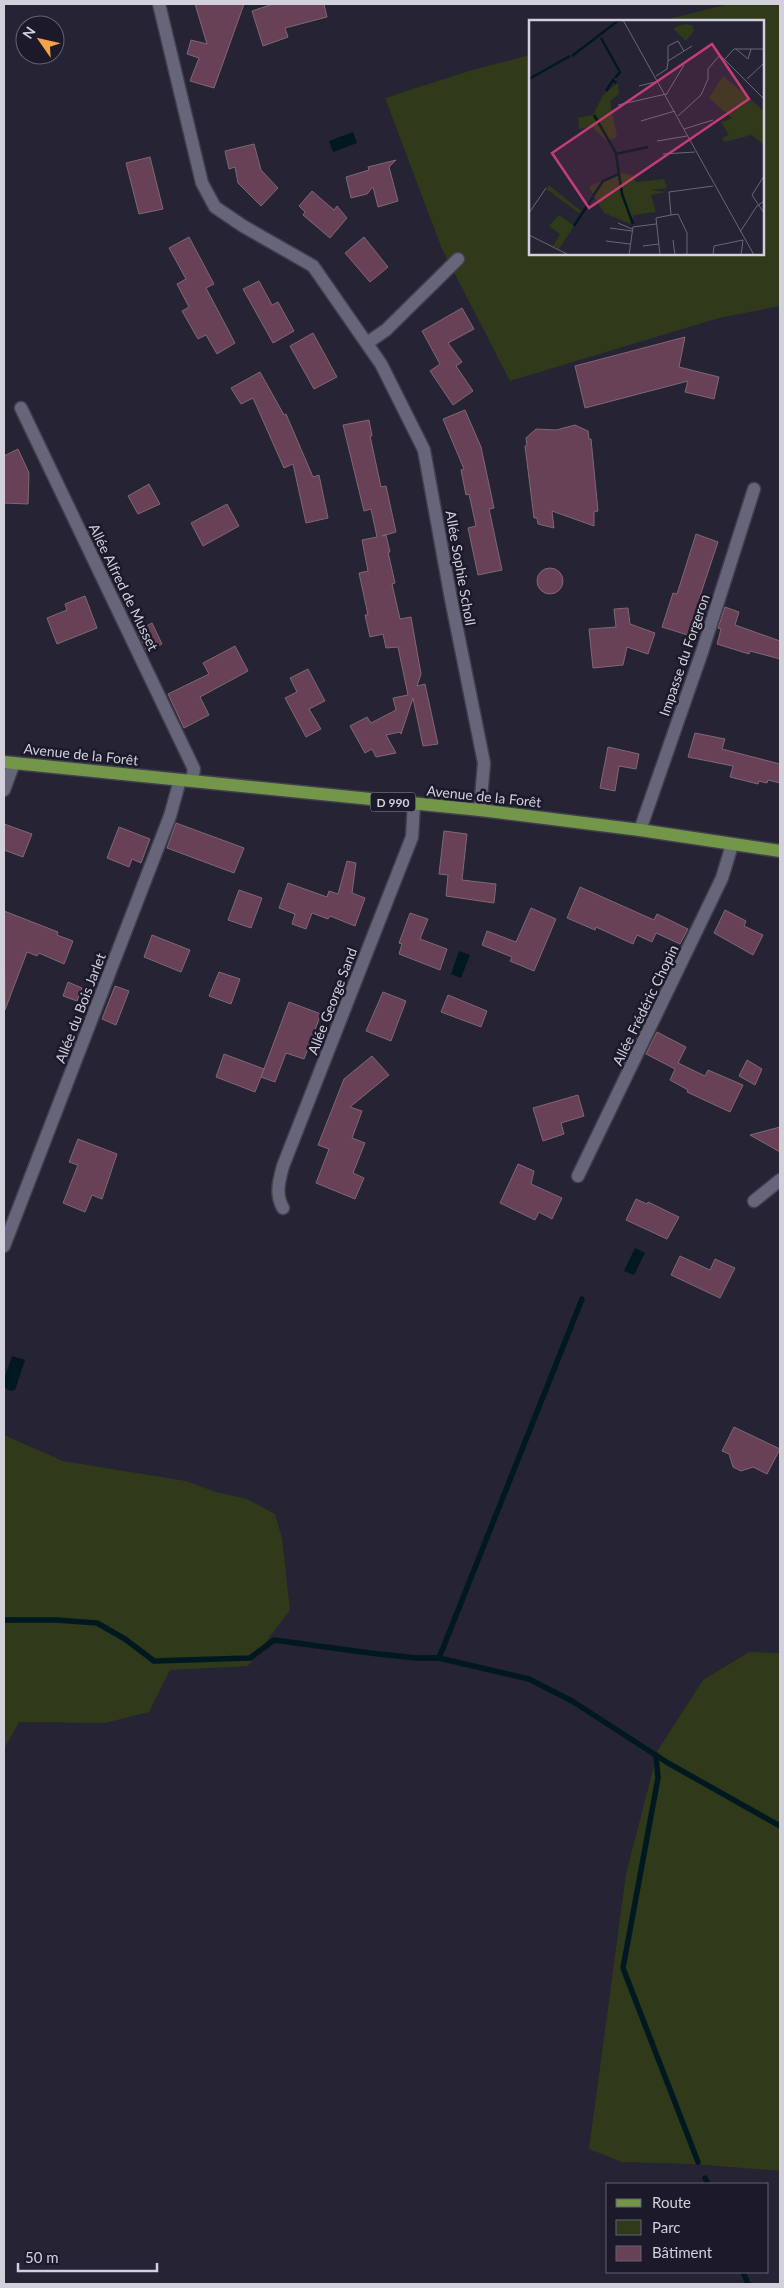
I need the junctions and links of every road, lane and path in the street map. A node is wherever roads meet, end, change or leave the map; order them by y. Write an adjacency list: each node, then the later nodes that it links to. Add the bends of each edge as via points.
1 (159, 4): 3 (street, Allée Sophie Scholl, via 202,183 215,207 313,266)
2 (458, 259): 3 (street, via 386,330)
3 (367, 343): 10 (street, Allée Sophie Scholl, via 424,450 484,763)
4 (21, 408): 7 (street, Allée Alfred de Musset, via 194,769)
5 (754, 489): 11 (street, Impasse du Forgeron)
6 (9, 762): 7 (main road, Avenue de la Forêt / D 990); 8 (street)
7 (186, 780): 9 (main road, Avenue de la Forêt / D 990); 18 (street, Allée du Bois Jarlet)
8 (4, 790)
9 (414, 804): 10 (main road, Avenue de la Forêt / D 990); 17 (street, Allée George Sand, via 412,837 283,1166 277,1190)
10 (480, 810): 11 (main road, Avenue de la Forêt / D 990)
11 (640, 830): 12 (main road, Avenue de la Forêt / D 990)
12 (732, 845): 13 (main road, Avenue de la Forêt / D 990); 14 (street, Allée Frédéric Chopin, via 722,878)
13 (780, 851)
14 (578, 1176)
15 (780, 1180): 16 (street)
16 (754, 1201)
17 (283, 1208)
18 (4, 1246)

